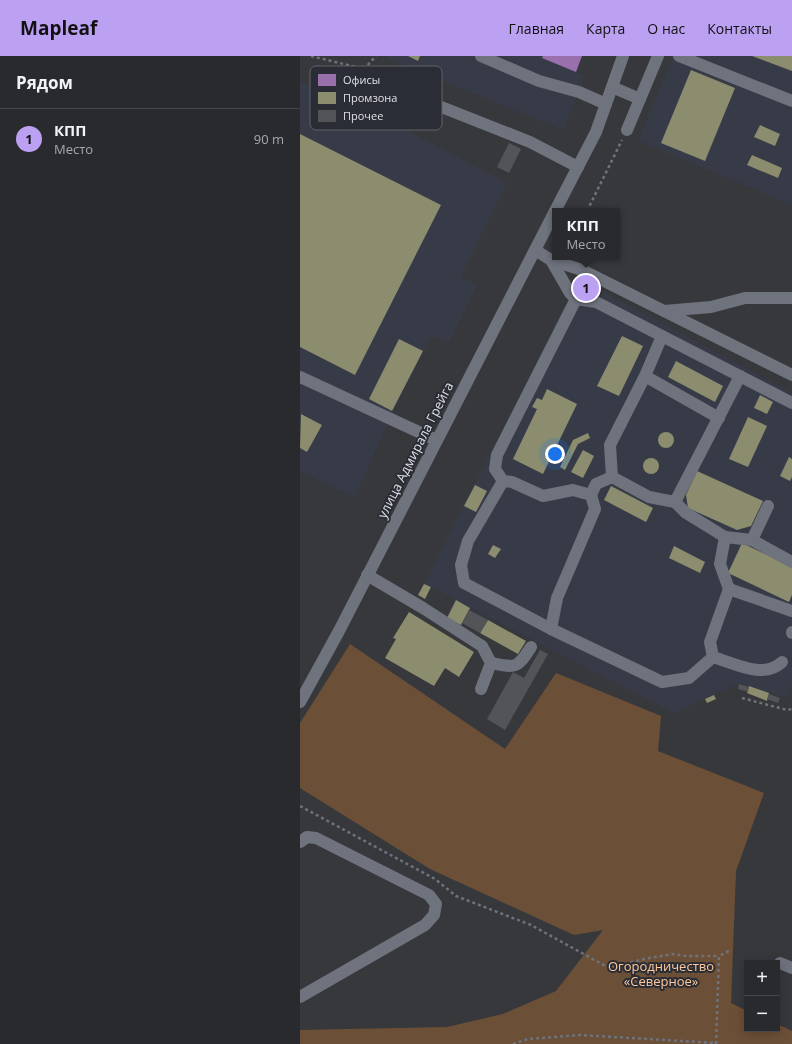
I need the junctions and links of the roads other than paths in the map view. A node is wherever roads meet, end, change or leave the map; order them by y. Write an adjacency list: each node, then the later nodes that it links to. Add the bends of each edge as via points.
1 (481, 56): 8 (street, via 539,81 579,92)
2 (623, 56): 5 (street, улица Адмирала Грейга)
3 (658, 56): 6 (street)
4 (679, 56): 7 (street)
5 (612, 87): 6 (street); 8 (street, улица Адмирала Грейга)
6 (640, 98): 10 (street)
7 (792, 101)
8 (606, 104): 11 (street, улица Адмирала Грейга, via 596,132)
9 (442, 107): 11 (street, via 530,142)
10 (627, 130)
11 (578, 167): 12 (street, улица Адмирала Грейга)
12 (557, 208)
13 (552, 217): 14 (street, улица Адмирала Грейга)
14 (535, 250): 15 (street); 26 (street, улица Адмирала Грейга)
15 (551, 260): 17 (street); 18 (street, via 582,270)
16 (792, 298): 18 (street, via 745,298 711,307)
17 (576, 299): 19 (street, via 596,302); 28 (street, via 497,455 496,469)
18 (664, 312): 20 (street)
19 (662, 336): 21 (street); 22 (street)
20 (792, 375)
21 (645, 376): 25 (street); 27 (street, via 610,445)
22 (740, 376): 24 (street); 25 (street)
23 (300, 377): 26 (street)
24 (792, 403)
25 (719, 418): 30 (street)
26 (436, 440): 35 (street, улица Адмирала Грейга)
27 (612, 477): 29 (street, via 596,484); 30 (street, via 649,497)
28 (503, 481): 29 (street, via 512,482 543,496 573,490); 38 (street, via 468,541 461,565 464,583)
29 (590, 495): 38 (street, via 595,509 557,598)
30 (675, 502): 32 (street, via 686,513)
31 (768, 506): 33 (street)
32 (725, 537): 33 (street); 36 (street, via 720,564)
33 (752, 540): 34 (street)
34 (792, 562)
35 (367, 576): 42 (street, via 482,646); 44 (street, улица Адмирала Грейга)
36 (729, 588): 37 (street); 40 (street, via 710,642)
37 (792, 611)
38 (551, 629): 40 (street, via 662,682 689,678)
39 (532, 647): 42 (street, via 521,663 510,667)
40 (713, 657): 41 (street, via 759,671 776,668)
41 (782, 662)
42 (491, 663): 43 (street)
43 (481, 690)
44 (300, 702)
45 (300, 842): 48 (street, via 307,837 316,838 430,895 436,904 434,915 425,925)
46 (780, 963): 47 (street)
47 (792, 968)
48 (300, 997)

